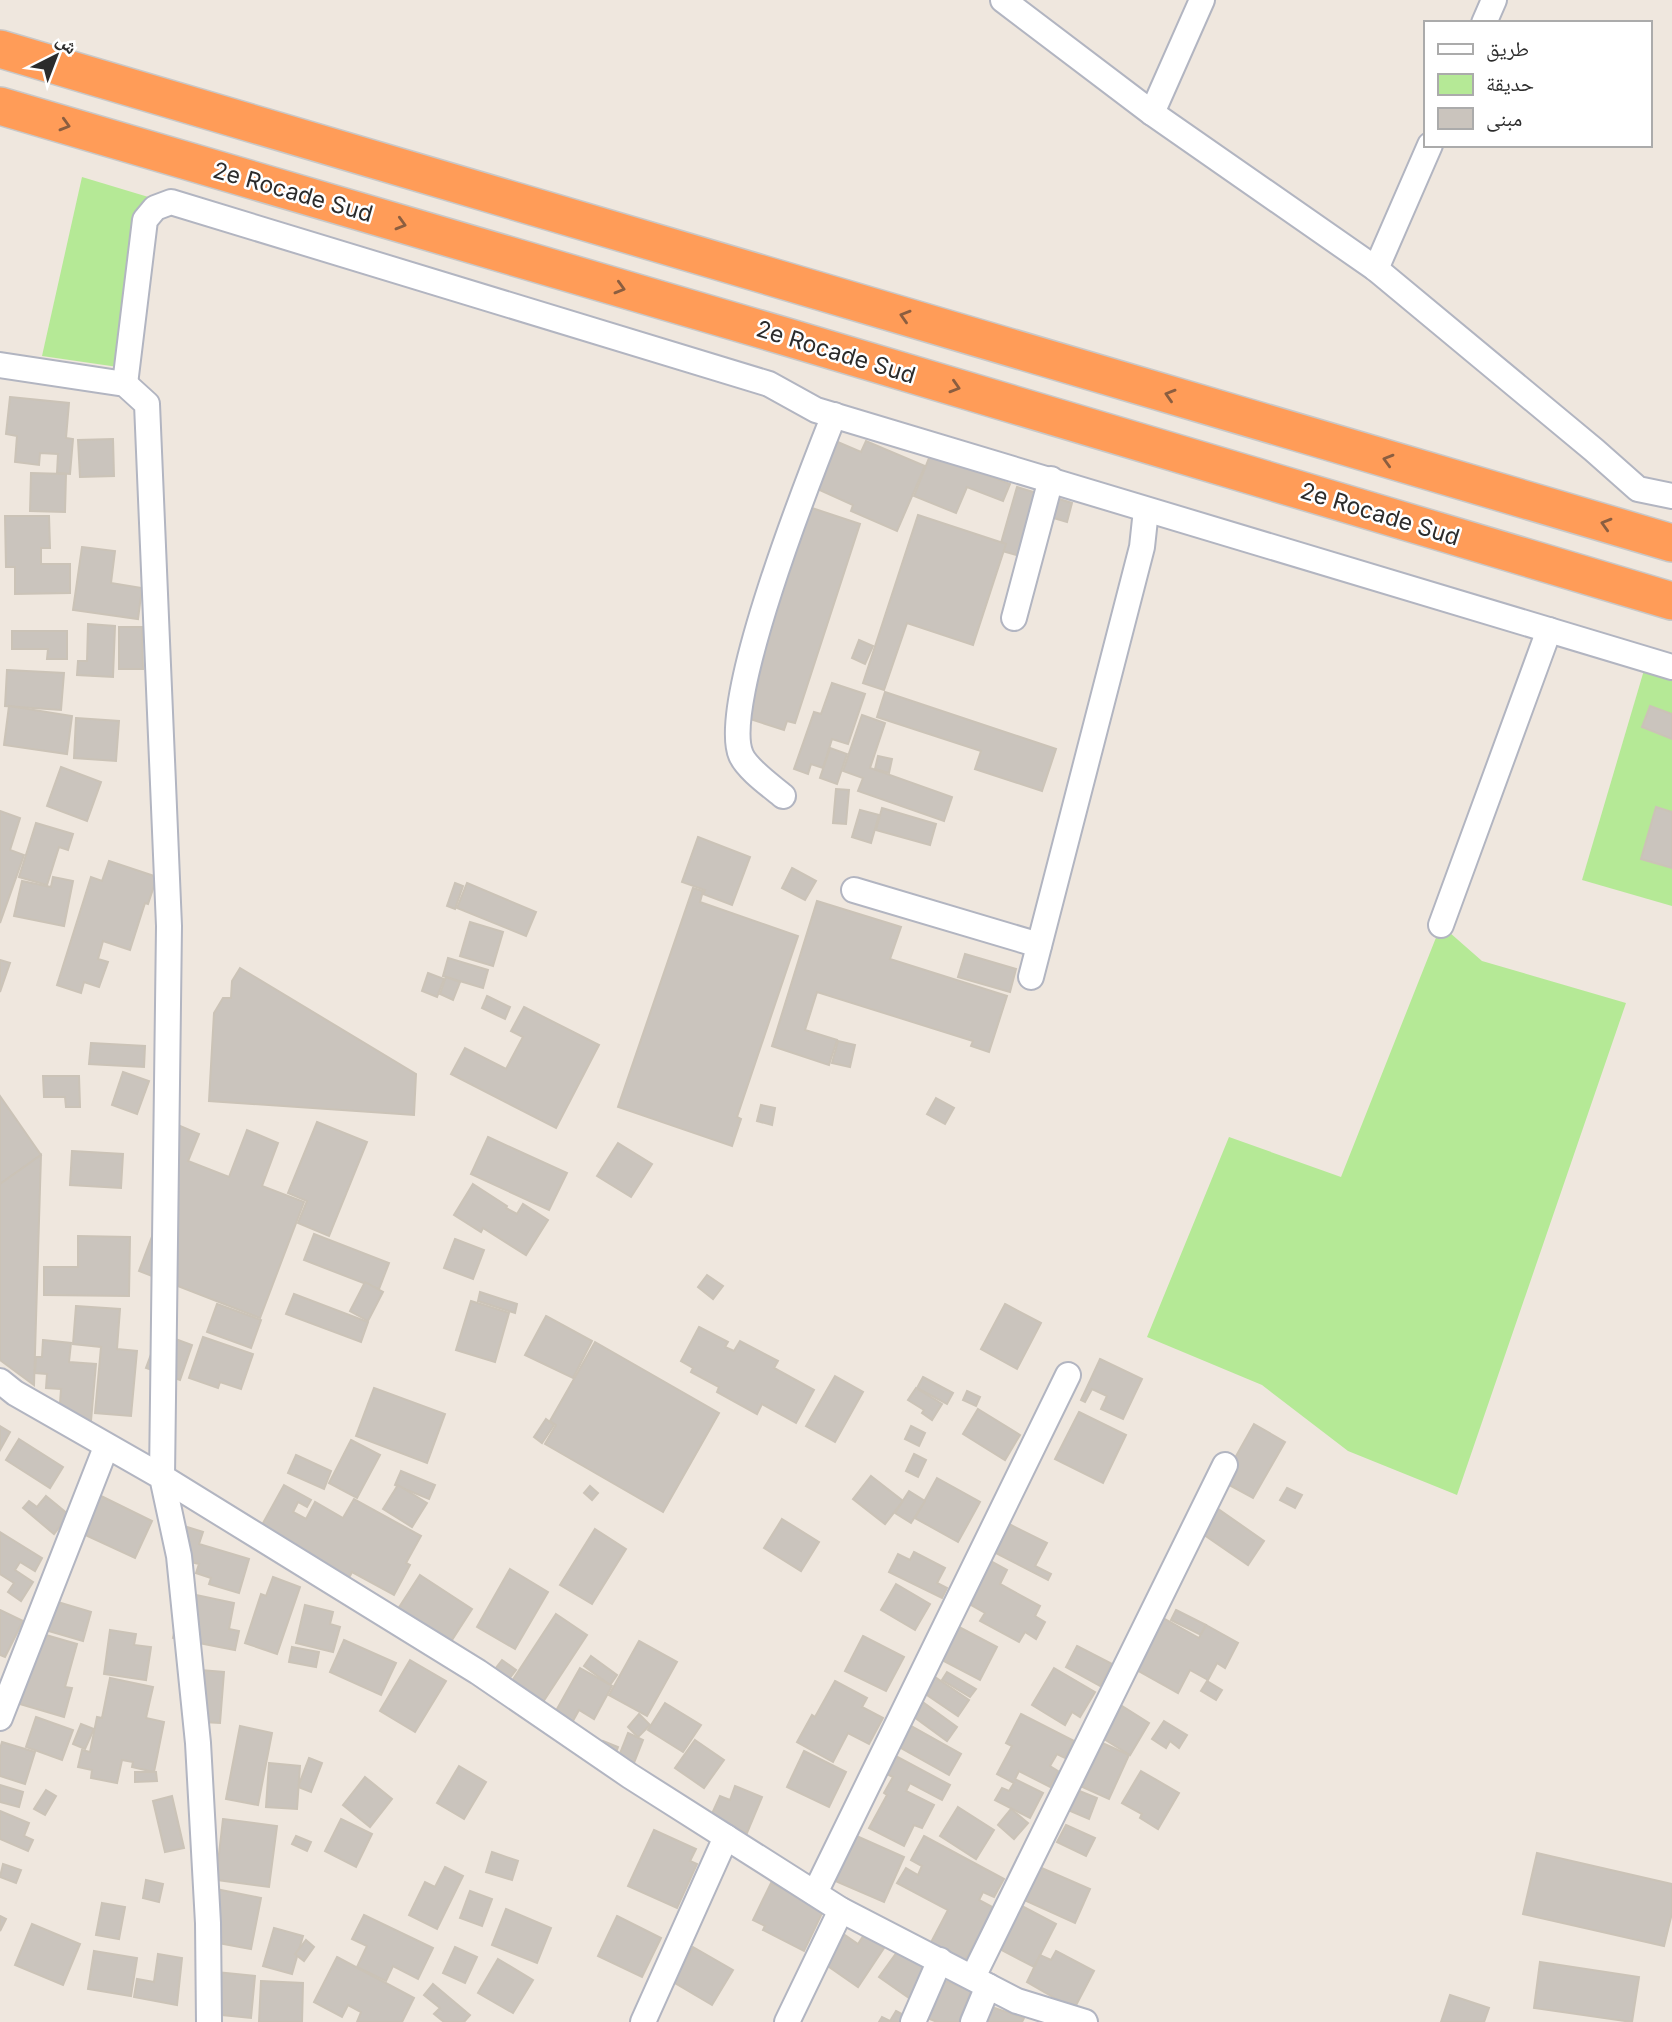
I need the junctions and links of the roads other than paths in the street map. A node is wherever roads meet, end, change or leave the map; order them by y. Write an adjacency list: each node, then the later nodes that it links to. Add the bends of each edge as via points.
1 (1003, 0): 7 (street)
2 (1202, 0): 7 (street)
3 (1494, 0): 4 (street)
4 (1485, 21)
5 (0, 49): 16 (highway, one-way to 5)
6 (0, 106): 17 (highway, 2e Rocade Sud, one-way to 17)
7 (1152, 114): 9 (street)
8 (1429, 147): 9 (street)
9 (1376, 269): 14 (street, via 1638,489)
10 (0, 365): 11 (street)
11 (125, 384): 12 (street, via 145,220 155,208 171,202 769,384); 30 (street, via 147,404 168,915)
12 (834, 415): 13 (street); 21 (street, via 785,544 743,687 739,716 741,757)
13 (1051, 479): 15 (street); 18 (street)
14 (1672, 496)
15 (1146, 510): 19 (street); 24 (street, via 1142,547)
16 (1672, 543)
17 (1672, 601)
18 (1014, 618)
19 (1549, 630): 20 (street); 23 (street)
20 (1672, 667)
21 (783, 796)
22 (855, 890): 24 (street)
23 (1441, 925)
24 (1040, 944): 25 (street)
25 (1031, 977)
26 (1068, 1375): 33 (street)
27 (0, 1381): 28 (street)
28 (106, 1447): 30 (street); 31 (street)
29 (1225, 1465): 36 (street)
30 (162, 1477): 32 (street, via 478,1672); 37 (street, via 179,1556 198,1743)
31 (0, 1718)
32 (726, 1837): 33 (street); 38 (street)
33 (815, 1893): 34 (street)
34 (841, 1910): 35 (street); 39 (street)
35 (940, 1960): 36 (street); 40 (street)
36 (981, 1981): 41 (street); 42 (street, via 1017,2001)
37 (209, 2022)
38 (643, 2022)
39 (787, 2022)
40 (912, 2022)
41 (973, 2022)
42 (1085, 2022)

